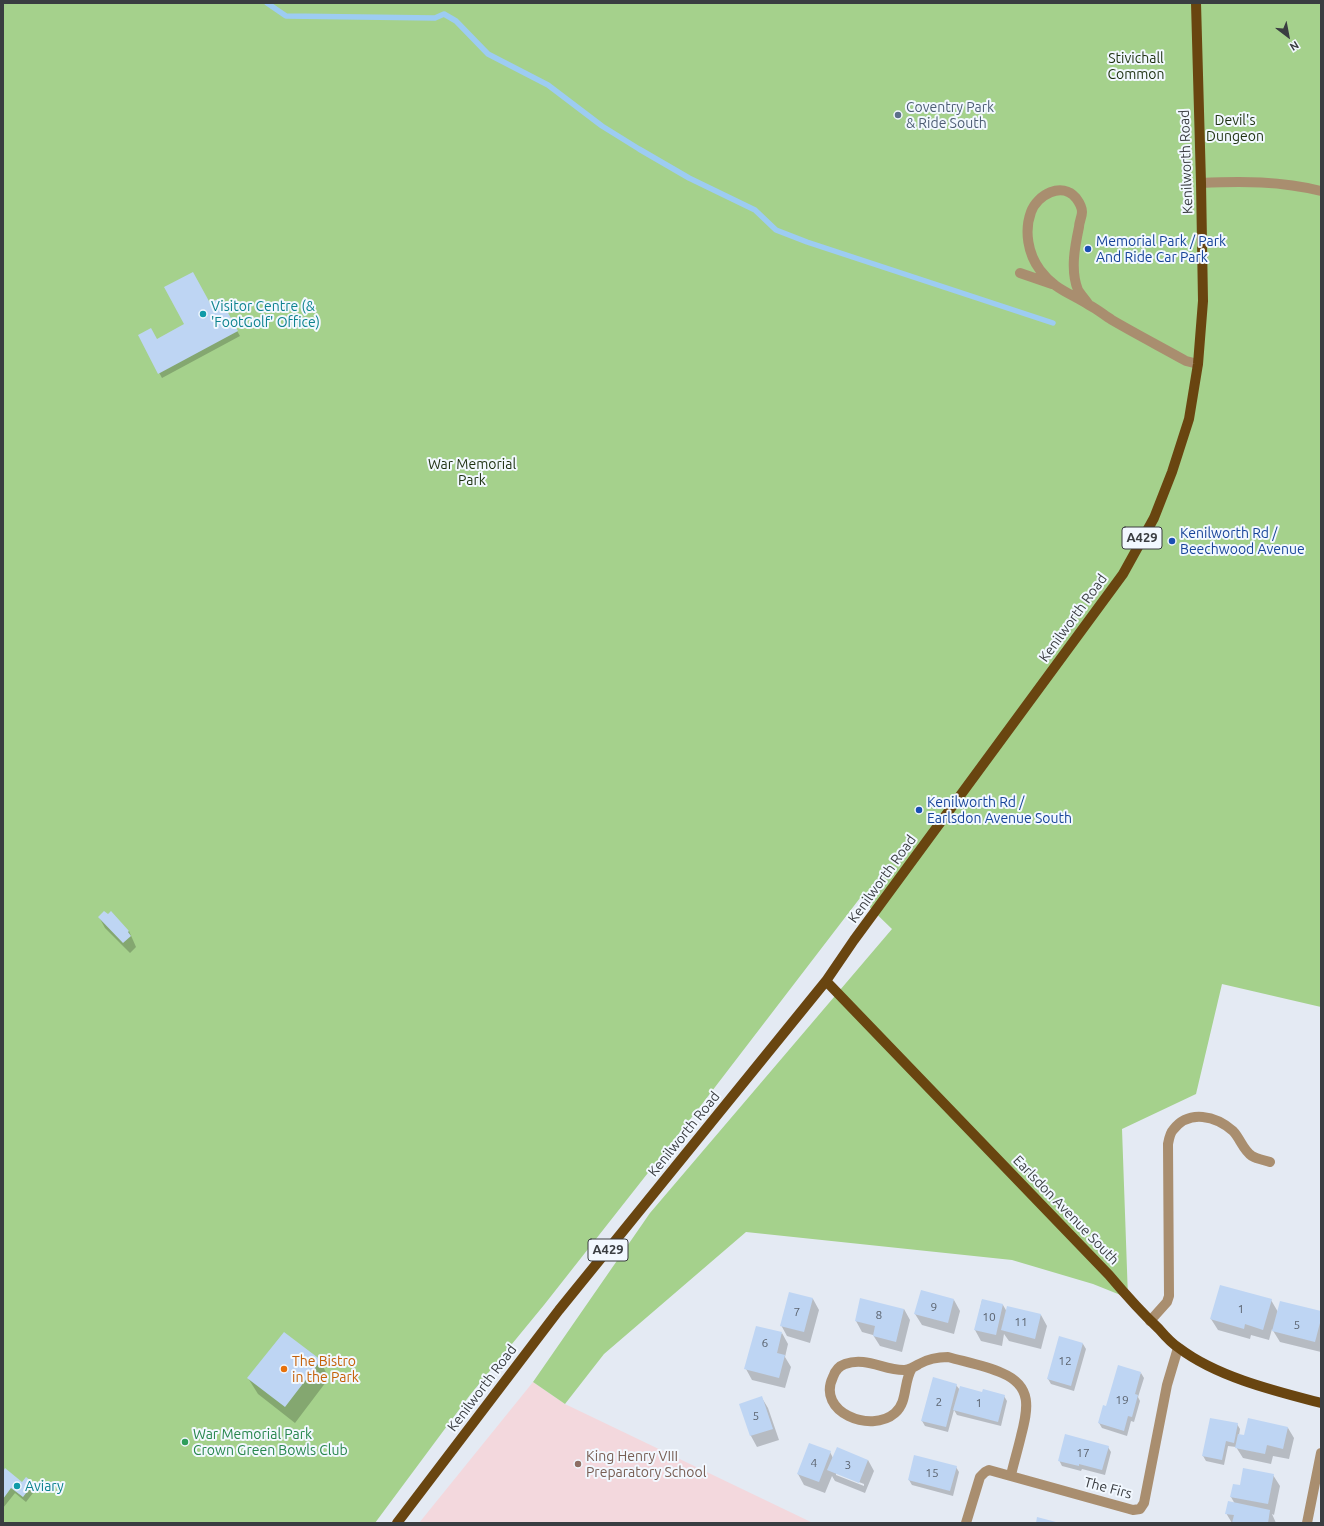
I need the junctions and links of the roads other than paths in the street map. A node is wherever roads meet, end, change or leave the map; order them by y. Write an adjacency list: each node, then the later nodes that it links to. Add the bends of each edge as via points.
1 (1196, 3): 2 (main road, Kenilworth Road / A429)
2 (1201, 183): 3 (street, via 1245,181 1298,185); 7 (main road, Kenilworth Road / A429, via 1203,301)
3 (1321, 191)
4 (1020, 273): 5 (street)
5 (1052, 284): 6 (street); 6 (street, via 1031,254 1028,223 1034,205 1042,196 1060,190 1068,192 1080,203 1082,212 1075,246 1075,277 1079,290)
6 (1089, 305): 7 (street, via 1180,357)
7 (1198, 364): 8 (main road, Kenilworth Road / A429, via 1189,419 1172,472 1154,518 1123,574)
8 (826, 981): 10 (main road, Earlsdon Avenue South, via 1109,1275); 16 (main road, Kenilworth Road / A429, via 559,1310)
9 (1270, 1162): 10 (street, via 1251,1155 1234,1132 1220,1121 1206,1116 1181,1122 1172,1131 1168,1144 1169,1296 1167,1302)
10 (1150, 1321): 11 (main road, Earlsdon Avenue South)
11 (1178, 1348): 13 (main road, Earlsdon Avenue South, via 1215,1369 1253,1384); 15 (street, The Firs, via 1167,1385 1144,1503 1140,1509 1134,1510)
12 (912, 1368): 12 (street, via 892,1369 859,1362 845,1364 839,1367 831,1381 832,1401 835,1407 847,1415 872,1422 885,1419 897,1412 901,1406 907,1378); 15 (street, via 927,1360 948,1357 1001,1372 1018,1384 1023,1391 1027,1408)
13 (1321, 1403)
14 (1321, 1453): 18 (street)
15 (1011, 1475): 17 (street, The Firs, via 993,1470 982,1474)
16 (397, 1523)
17 (966, 1523)
18 (1307, 1523)

